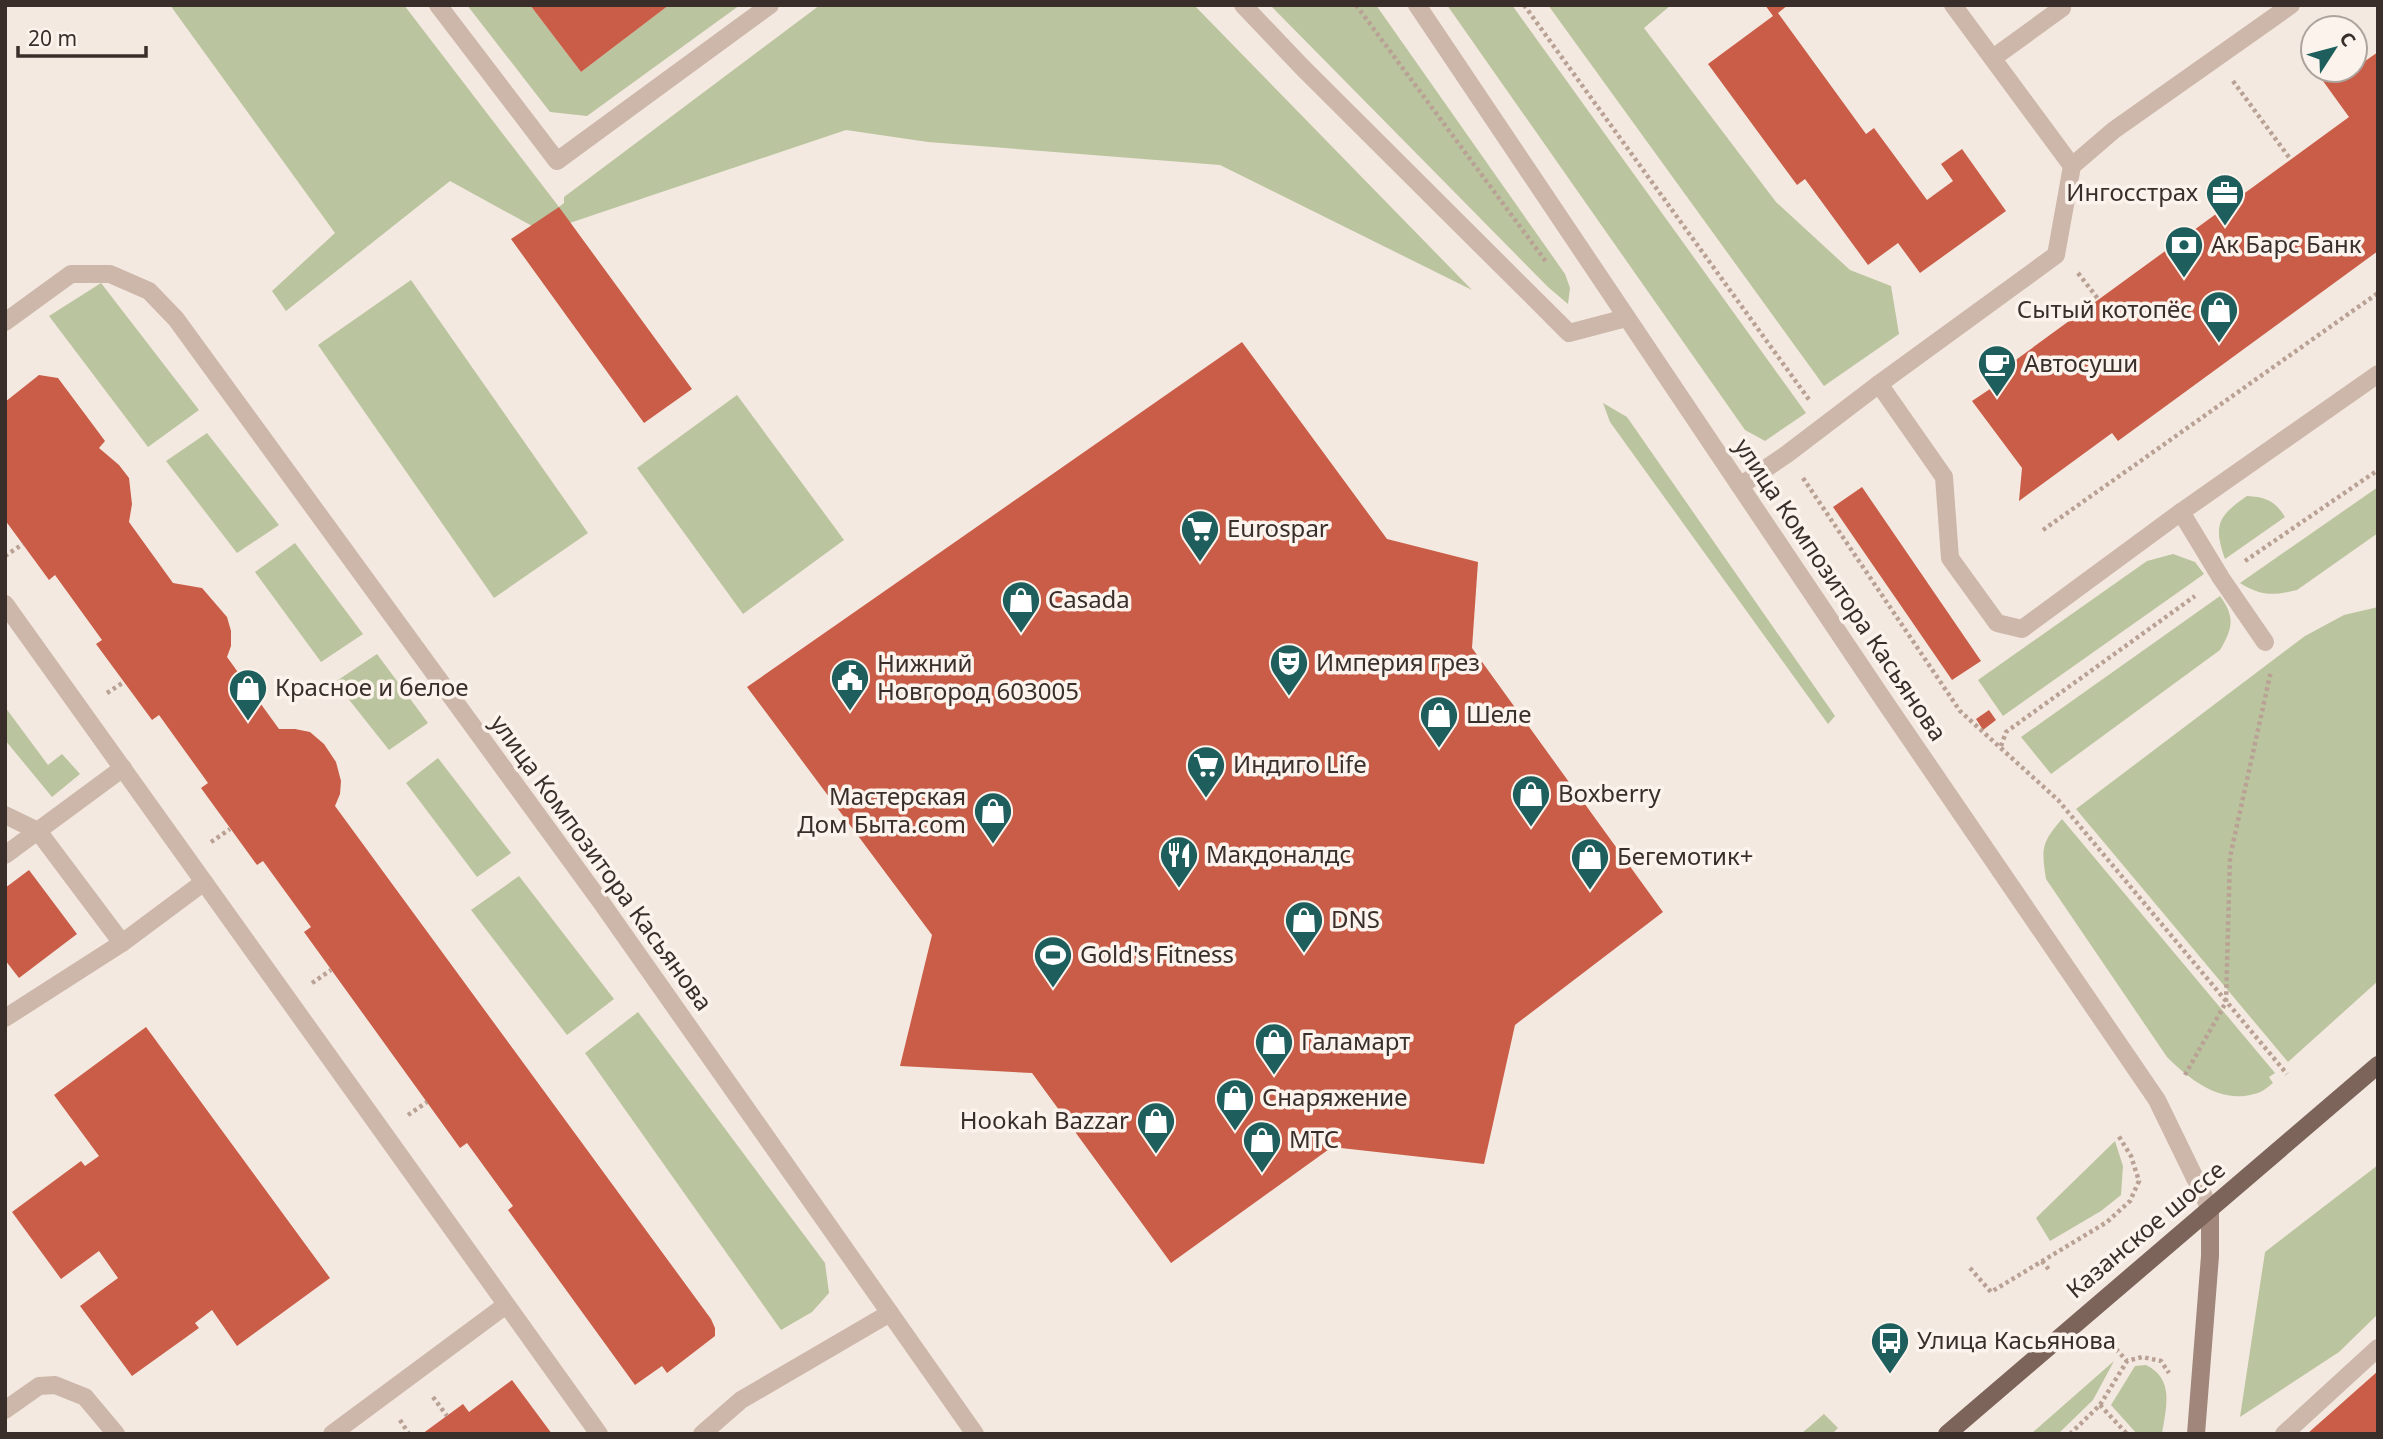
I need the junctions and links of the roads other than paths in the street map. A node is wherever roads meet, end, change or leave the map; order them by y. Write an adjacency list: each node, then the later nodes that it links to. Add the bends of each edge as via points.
1 (438, 5): 2 (street, via 557,162)
2 (769, 5)
3 (1243, 5): 10 (street, via 1569,333)
4 (1416, 5): 10 (street, улица Композитора Касьянова)
5 (1953, 5): 8 (street)
6 (2291, 5): 9 (street, via 2114,130)
7 (2062, 8): 8 (street)
8 (1993, 58): 9 (street)
9 (2072, 166): 13 (street, via 2056,255)
10 (1626, 318): 14 (street, улица Композитора Касьянова)
11 (5, 322): 28 (street, улица Композитора Касьянова, via 71,274 110,274 149,292 177,319 601,902)
12 (2378, 373): 15 (street)
13 (1879, 384): 14 (street); 15 (street, via 1944,477 1950,558 1997,623 2022,629)
14 (1740, 486): 26 (street, улица Композитора Касьянова, via 2157,1100)
15 (2181, 512): 17 (street)
16 (5, 604): 18 (street)
17 (2265, 642)
18 (123, 768): 20 (street); 22 (street)
19 (5, 816): 20 (street)
20 (38, 831): 21 (street); 23 (street)
21 (5, 855)
22 (204, 882): 23 (street); 27 (street)
23 (121, 943): 24 (street)
24 (5, 1018)
25 (2378, 1065): 26 (main road, Казанское шоссе)
26 (2210, 1209): 36 (main road, Казанское шоссе); 37 (street)
27 (506, 1305): 33 (street); 34 (street)
28 (890, 1313): 31 (street, улица Композитора Касьянова); 35 (street, via 741,1399)
29 (2378, 1348): 38 (street)
30 (5, 1410): 32 (street, via 39,1386 55,1385 85,1397)
31 (969, 1432)
32 (116, 1434)
33 (332, 1434)
34 (599, 1434)
35 (702, 1434)
36 (1947, 1434)
37 (2196, 1434)
38 (2284, 1434)

